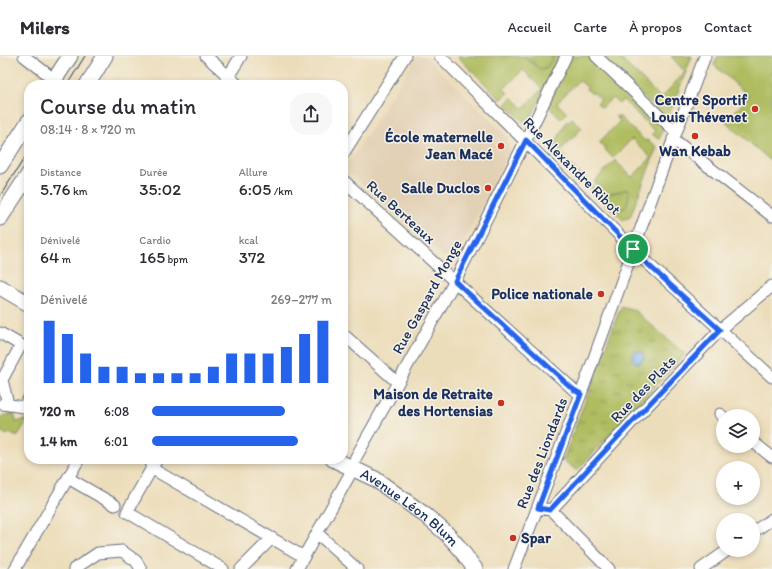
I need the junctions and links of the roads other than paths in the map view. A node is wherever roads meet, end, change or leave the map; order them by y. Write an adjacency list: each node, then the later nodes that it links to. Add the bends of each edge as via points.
1 (24, 56): 11 (street)
2 (70, 56): 12 (main road)
3 (105, 56): 13 (main road)
4 (206, 56): 14 (street)
5 (241, 56): 15 (street)
6 (405, 56): 19 (street)
7 (440, 56): 18 (street, Rue Alexandre Ribot)
8 (566, 56): 18 (street, Rue Gaspard Monge)
9 (596, 56): 17 (street)
10 (705, 56): 17 (street, Rue des Liondards)
11 (50, 80)
12 (55, 80)
13 (90, 80)
14 (225, 80)
15 (227, 80)
16 (24, 129): 20 (main road)
17 (675, 136): 23 (street); 25 (street, Rue des Liondards)
18 (526, 140): 25 (street, Rue Alexandre Ribot); 26 (street, Rue Gaspard Monge)
19 (348, 146)
20 (0, 166)
21 (24, 182): 24 (main road)
22 (348, 185): 26 (street, Rue Berteaux)
23 (772, 216)
24 (0, 218)
25 (633, 249): 30 (street, Rue Alexandre Ribot); 36 (street, Rue des Liondards)
26 (455, 281): 35 (street, Rue Gaspard Monge); 36 (street, Rue Berteaux)
27 (772, 286): 30 (street, Rue des Plats)
28 (0, 287): 29 (main road)
29 (24, 301)
30 (720, 330): 33 (street, Rue Alexandre Ribot); 47 (street, Rue des Plats)
31 (0, 333): 34 (street, via 21,345)
32 (348, 338): 35 (street)
33 (772, 377)
34 (1, 380): 37 (street, via 5,404)
35 (397, 382): 43 (street, Rue Gaspard Monge)
36 (581, 394): 46 (street, Rue des Liondards)
37 (24, 407)
38 (760, 448): 39 (street)
39 (772, 457)
40 (76, 464): 44 (street)
41 (154, 464): 51 (street); 57 (street, via 127,512)
42 (344, 464): 43 (main road, Avenue Léon Blum)
43 (352, 467): 50 (street, Rue Gaspard Monge); 61 (main road, Avenue Léon Blum, via 386,486 439,526 458,546)
44 (68, 478): 45 (street); 54 (street)
45 (115, 505)
46 (538, 508): 47 (street); 62 (street, Rue des Liondards)
47 (550, 510): 63 (street)
48 (772, 519): 49 (street)
49 (760, 527)
50 (318, 533): 52 (street, Rue Gaspard Monge); 60 (street)
51 (272, 538): 52 (street); 58 (street)
52 (304, 556): 59 (street, Rue Gaspard Monge)
53 (718, 557): 64 (street)
54 (15, 569)
55 (74, 569): 56 (street, via 98,553 122,551 136,561)
56 (141, 569)
57 (223, 569)
58 (241, 569)
59 (297, 569)
60 (357, 569)
61 (474, 569)
62 (514, 569)
63 (609, 569)
64 (701, 569)

